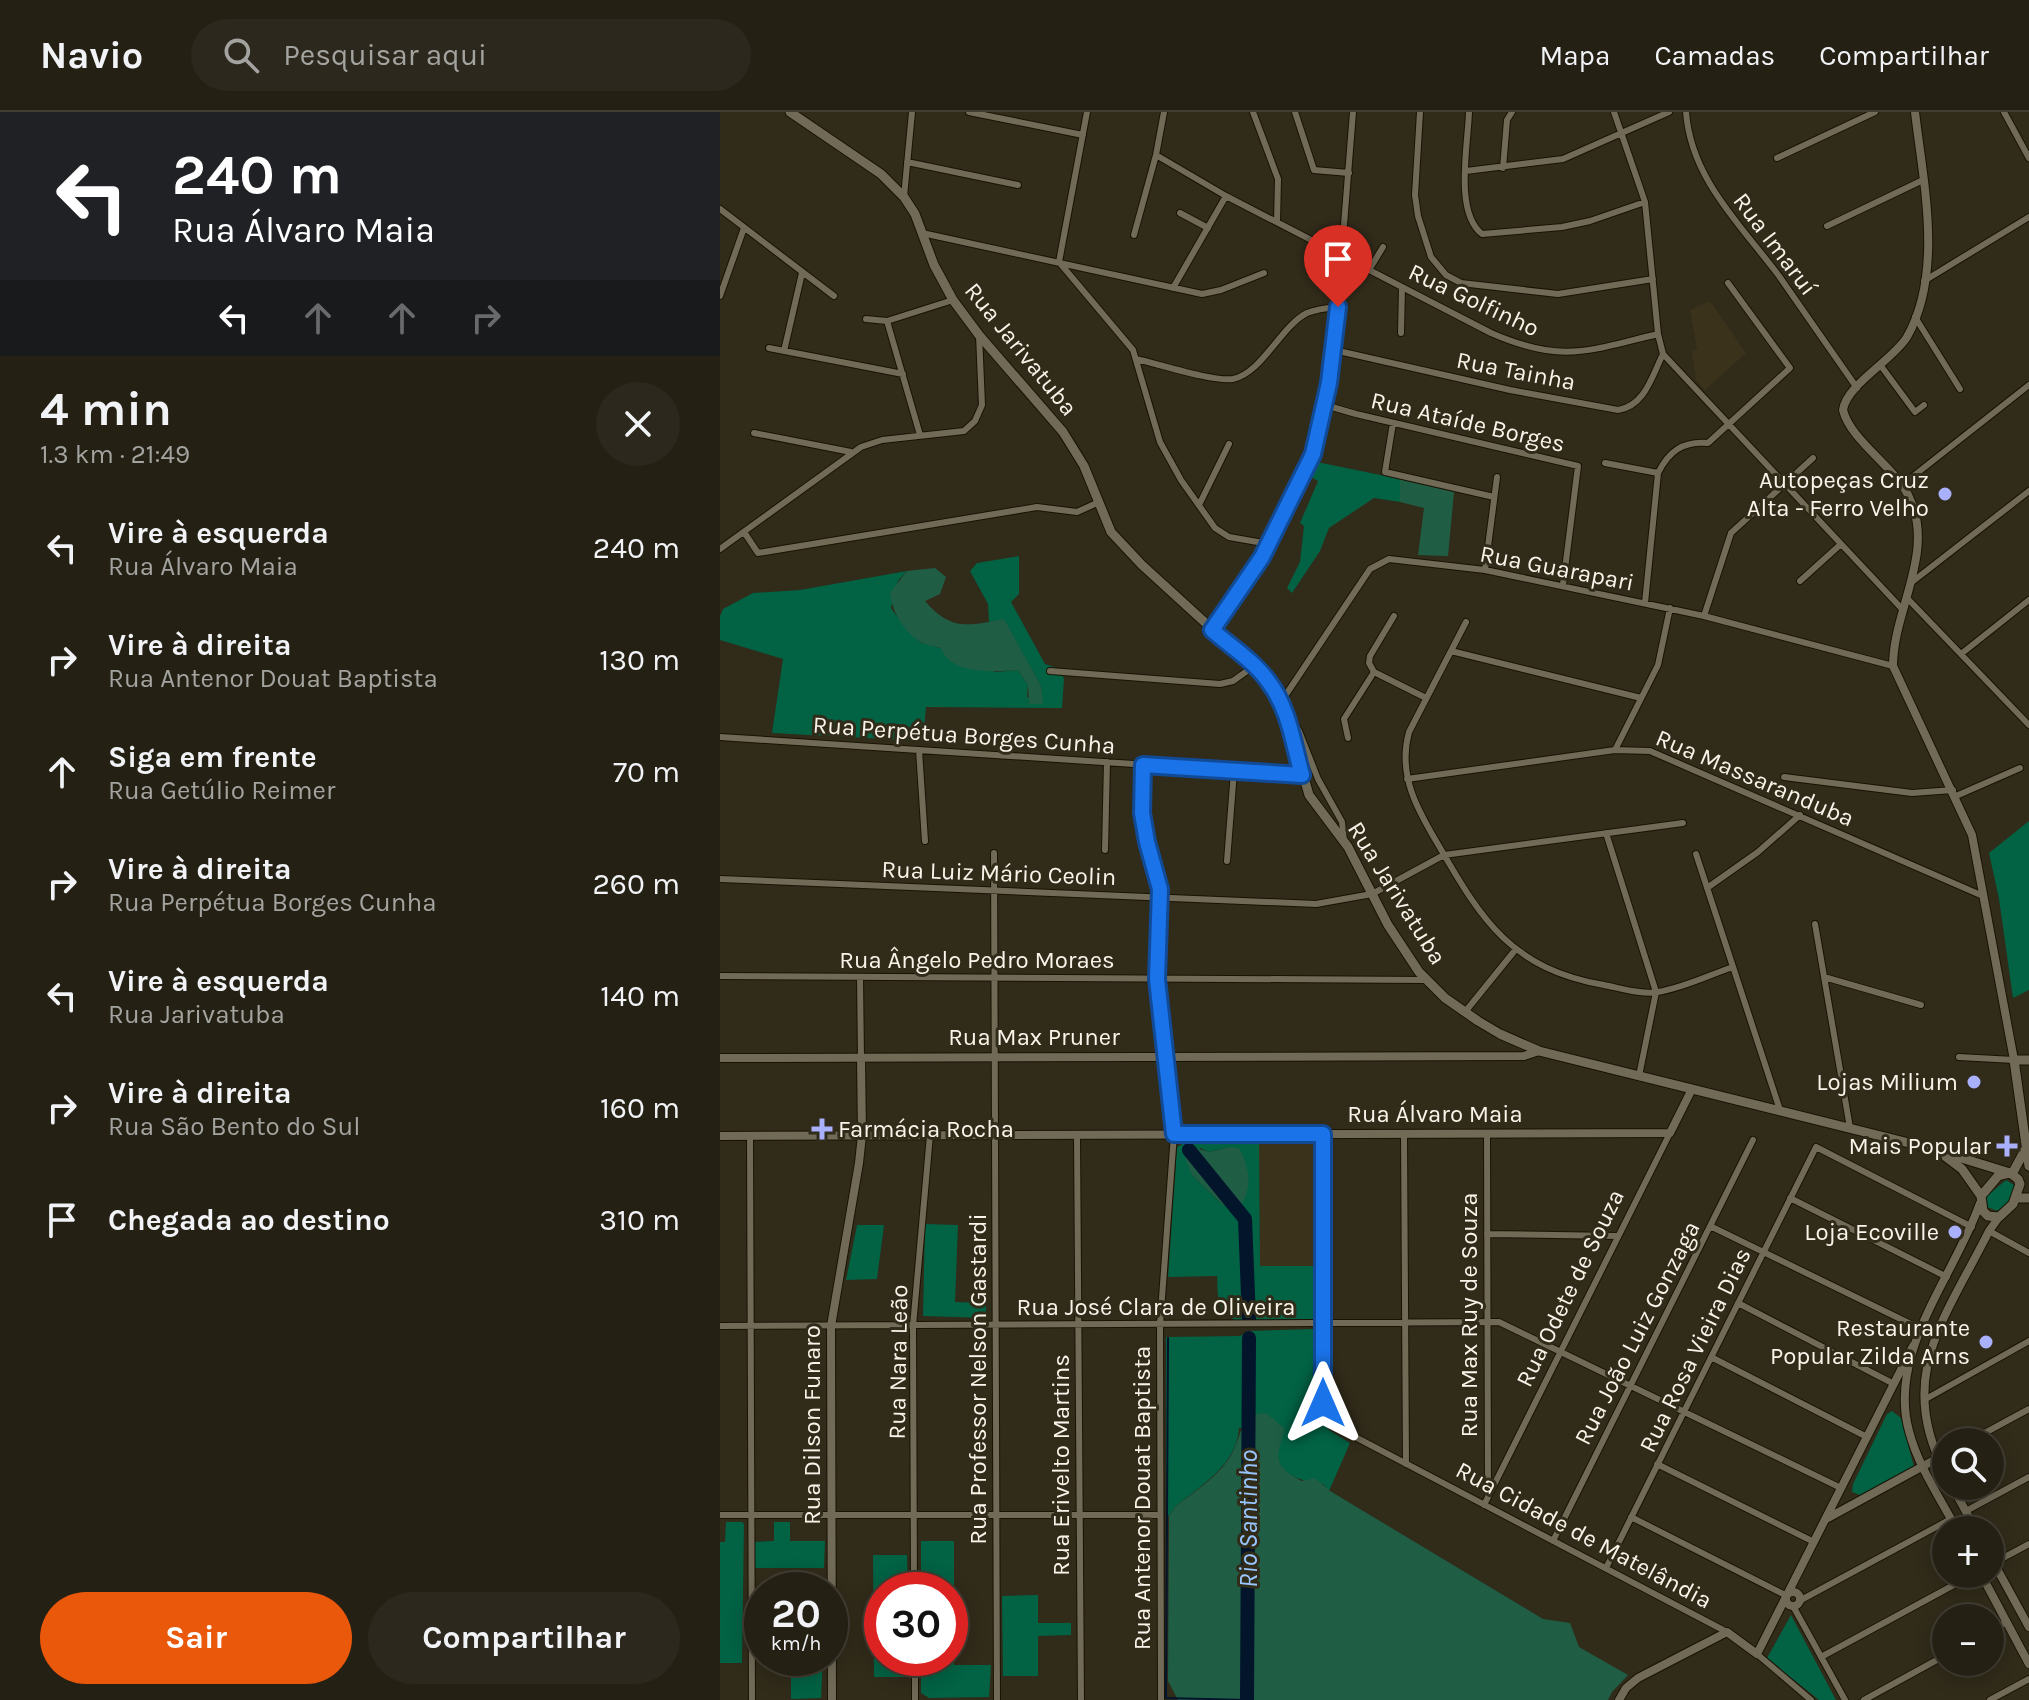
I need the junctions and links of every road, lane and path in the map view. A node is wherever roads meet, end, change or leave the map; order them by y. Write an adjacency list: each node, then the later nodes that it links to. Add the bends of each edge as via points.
1 (790, 112): 31 (main road, Rua Jarivatuba, via 881,174)
2 (912, 112): 24 (street)
3 (969, 112): 18 (street)
4 (1087, 112): 20 (street)
5 (1164, 112): 21 (street)
6 (1253, 112): 36 (street, via 1278,179)
7 (1295, 112): 27 (street, via 1314,170)
8 (1353, 112): 27 (street)
9 (1420, 112): 48 (street, via 1418,216 1431,257 1446,275 1461,283 1558,294)
10 (1469, 112): 26 (street)
11 (1512, 112): 25 (street)
12 (1614, 112): 19 (street)
13 (1669, 112): 19 (street)
14 (1686, 112): 71 (street, Rua Imaruí, via 1691,145 1716,194)
15 (1875, 112): 22 (street)
16 (1915, 112): 28 (street)
17 (2004, 112): 23 (street)
18 (995, 115): 20 (street)
19 (1622, 134): 25 (street, via 1563,159); 32 (street)
20 (1083, 135): 44 (street)
21 (1156, 155): 30 (street, Rua Golfinho); 41 (street)
22 (1777, 158)
23 (2029, 158)
24 (907, 162): 29 (street); 31 (street)
25 (1503, 168): 26 (street)
26 (1466, 171): 32 (street, via 1468,212 1477,230 1487,235 1562,227)
27 (1349, 173): 43 (street)
28 (1923, 180): 37 (street); 49 (street, via 1928,239)
29 (1018, 185)
30 (1226, 196): 36 (street, Rua Golfinho); 39 (street)
31 (904, 197): 40 (main road, Rua Jarivatuba)
32 (1645, 202): 48 (street)
33 (720, 209): 38 (street)
34 (1180, 213): 39 (street)
35 (2029, 217): 49 (street)
36 (1277, 222): 43 (street, Rua Golfinho)
37 (1827, 226)
38 (744, 228): 46 (street); 53 (street)
39 (1208, 228): 52 (street)
40 (921, 233): 44 (street); 55 (main road, Rua Jarivatuba)
41 (1134, 235)
42 (1383, 247): 45 (street)
43 (1343, 256): 45 (street, Rua Golfinho); 56 (street)
44 (1059, 262): 52 (street); 67 (street, via 1128,342)
45 (1369, 270): 51 (street, Rua Golfinho)
46 (802, 273): 54 (street); 65 (street)
47 (1264, 273): 52 (street, via 1211,293)
48 (1653, 279): 61 (street)
49 (1924, 281): 57 (street)
50 (1728, 283): 76 (street, via 1790,368)
51 (1402, 287): 60 (street); 61 (street, Rua Golfinho, via 1491,333 1549,352 1581,352)
52 (1173, 288)
53 (720, 296)
54 (834, 296)
55 (953, 300): 59 (street); 62 (main road, Rua Jarivatuba)
56 (1338, 307): 64 (street); 67 (street, via 1300,317 1238,378 1220,379)
57 (1915, 317): 68 (street, via 1901,345); 72 (street)
58 (866, 319): 59 (street)
59 (887, 321): 69 (street)
60 (1401, 333)
61 (1658, 334): 66 (street)
62 (979, 335): 78 (street, via 979,415 964,431); 89 (main road, Rua Jarivatuba, via 1063,432 1084,466)
63 (769, 348): 65 (street)
64 (1334, 350): 66 (street, Rua Tainha, via 1618,410 1641,399); 73 (street)
65 (784, 351): 69 (street)
66 (1663, 354): 76 (street)
67 (1136, 359): 90 (street, via 1160,442)
68 (1881, 366): 71 (street); 74 (street, via 1915,412)
69 (903, 374): 78 (street)
70 (2029, 385): 86 (street)
71 (1857, 388): 86 (street, via 1845,400 1844,416)
72 (1960, 389)
73 (1325, 405): 75 (street, Rua Ataíde Borges); 92 (street, via 1309,465)
74 (1924, 405)
75 (1393, 423): 88 (street, via 1385,472); 98 (street, Rua Ataíde Borges, via 1578,466)
76 (1729, 424): 83 (street, via 1708,443 1688,443 1673,451); 85 (street)
77 (754, 433): 80 (street)
78 (920, 435): 80 (street, via 882,440)
79 (1229, 444): 90 (street)
80 (851, 452): 91 (street)
81 (1813, 458): 85 (street)
82 (1605, 463): 83 (street)
83 (1658, 473): 101 (street)
84 (1497, 477): 88 (street)
85 (1784, 484): 93 (street); 105 (street, via 1731,533)
86 (1902, 485): 97 (street, via 1917,522)
87 (2029, 491): 97 (street)
88 (1494, 497): 95 (street)
89 (1097, 503): 91 (street, via 1077,512 1037,507 758,553); 107 (main road, Rua Jarivatuba, via 1126,549)
90 (1199, 505): 92 (street, via 1224,535)
91 (744, 532): 94 (street)
92 (1269, 544): 107 (street)
93 (1841, 544): 96 (street); 103 (street)
94 (720, 549)
95 (1485, 570): 98 (street, Rua Guarapari); 116 (street, Rua Guarapari, via 1396,559 1375,564)
96 (1800, 581)
97 (1910, 584): 99 (street)
98 (1563, 585): 101 (street, Rua Guarapari)
99 (1906, 597): 103 (street); 109 (street)
100 (2029, 600): 109 (street)
101 (1645, 603): 102 (street, Rua Guarapari)
102 (1670, 608): 105 (street, Rua Guarapari); 115 (street, via 1661,656)
103 (1903, 610): 111 (street)
104 (1394, 616): 113 (street, via 1370,656)
105 (1704, 616): 111 (street, Rua Guarapari)
106 (1466, 622): 108 (street)
107 (1212, 630): 110 (main road, Rua Jarivatuba)
108 (1451, 651): 114 (street); 115 (street)
109 (1961, 654): 118 (street)
110 (1254, 666): 112 (street, via 1220,684); 116 (main road, Rua Jarivatuba)
111 (1893, 666): 131 (street)
112 (1050, 671)
113 (1374, 672): 114 (street); 121 (street, via 1344,719)
114 (1426, 698): 130 (street, via 1407,740)
115 (1641, 698): 123 (street)
116 (1282, 705): 128 (main road, Rua Jarivatuba); 136 (street, via 1342,822)
117 (2029, 708): 118 (street)
118 (2020, 715): 119 (street)
119 (2029, 725)
120 (720, 737): 122 (street, Rua Perpétua Borges Cunha)
121 (1348, 738)
122 (919, 750): 124 (street, Rua Perpétua Borges Cunha); 135 (street)
123 (1615, 750): 130 (street, Rua Massaranduba); 132 (street, Rua Massaranduba, via 1660,754)
124 (1107, 762): 125 (street, Rua Perpétua Borges Cunha); 137 (street)
125 (1143, 765): 127 (street, Rua Perpétua Borges Cunha); 147 (street, Rua Antenor Douat Baptista, via 1142,813)
126 (2020, 768): 131 (street)
127 (1234, 771): 128 (street, Rua Perpétua Borges Cunha); 141 (street)
128 (1302, 775): 136 (main road, Rua Jarivatuba, via 1315,804)
129 (1784, 777): 131 (street)
130 (1407, 779): 140 (street)
131 (1954, 793): 146 (street, via 1972,835)
132 (1800, 815): 143 (street); 146 (street, Rua Massaranduba)
133 (1683, 823): 134 (street)
134 (1606, 833): 140 (street); 157 (street)
135 (925, 841)
136 (1344, 841): 145 (main road, Rua Jarivatuba)
137 (1105, 850)
138 (994, 853): 144 (street, Rua Professor Nelson Gastardi)
139 (1696, 854): 143 (street)
140 (1444, 855): 145 (street, Rua Luiz Mário Ceolin); 149 (street, via 1480,914)
141 (1227, 861)
142 (720, 879): 144 (street, Rua Luiz Mário Ceolin)
143 (1707, 888): 150 (street)
144 (994, 891): 147 (street, Rua Luiz Mário Ceolin); 154 (street, Rua Professor Nelson Gastardi)
145 (1372, 894): 147 (street, Rua Luiz Mário Ceolin, via 1308,904); 156 (main road, Rua Jarivatuba)
146 (1984, 896): 166 (street)
147 (1161, 898): 155 (street, Rua Antenor Douat Baptista)
148 (1815, 924): 153 (street)
149 (1516, 949): 157 (street, via 1580,980); 159 (street)
150 (1733, 967): 157 (street); 170 (street)
151 (720, 976): 152 (street, Rua Ângelo Pedro Moraes)
152 (860, 977): 154 (street, Rua Ângelo Pedro Moraes); 165 (street)
153 (1824, 977): 158 (street); 171 (street)
154 (995, 978): 155 (street, Rua Ângelo Pedro Moraes); 161 (street, Rua Professor Nelson Gastardi)
155 (1157, 979): 156 (street, Rua Ângelo Pedro Moraes); 162 (street, Rua Antenor Douat Baptista)
156 (1426, 980): 159 (main road, Rua Jarivatuba)
157 (1656, 992): 168 (street)
158 (1921, 1005)
159 (1465, 1012): 160 (main road, Rua Jarivatuba)
160 (1539, 1051): 162 (street, Rua Max Pruner, via 1524,1056); 168 (main road, Rua Jarivatuba)
161 (995, 1057): 162 (street, Rua Max Pruner); 165 (street, Rua Max Pruner); 179 (street, Rua Professor Nelson Gastardi)
162 (1166, 1057): 174 (street, Rua Antenor Douat Baptista)
163 (1959, 1057): 166 (street)
164 (720, 1058): 165 (street, Rua Max Pruner)
165 (861, 1058): 177 (street, Rua Dilson Funaro)
166 (2014, 1060): 167 (main road); 184 (main road)
167 (2029, 1060)
168 (1639, 1076): 169 (main road, Rua Jarivatuba)
169 (1692, 1089): 170 (main road, Rua Jarivatuba); 173 (street, Rua Odete de Souza)
170 (1780, 1110): 171 (main road, Rua Jarivatuba)
171 (1850, 1128): 185 (main road, Rua Jarivatuba)
172 (1487, 1133): 173 (street, Rua Álvaro Maia); 176 (street, Rua Álvaro Maia); 196 (street, Rua Max Ruy de Souza)
173 (1670, 1133): 197 (street, Rua Odete de Souza)
174 (1174, 1134): 175 (street, Rua Álvaro Maia); 180 (street, Rua Álvaro Maia); 207 (street, Rua Antenor Douat Baptista)
175 (1323, 1134): 176 (street, Rua Álvaro Maia); 203 (street)
176 (1404, 1134): 204 (street)
177 (862, 1135): 178 (street, Rua Álvaro Maia); 182 (street, Rua Álvaro Maia); 210 (street, Rua Dilson Funaro)
178 (930, 1135): 179 (street, Rua Álvaro Maia); 211 (street, Rua Nara Leão)
179 (995, 1135): 180 (street, Rua Álvaro Maia); 205 (street, Rua Professor Nelson Gastardi)
180 (1077, 1135): 206 (street, Rua Erivelto Martins)
181 (720, 1136): 182 (street, Rua Álvaro Maia)
182 (750, 1136): 209 (street)
183 (1753, 1140): 193 (street, Rua João Luiz Gonzaga)
184 (2026, 1143): 186 (main road); 187 (main road)
185 (1929, 1148): 187 (main road, Rua Jarivatuba); 191 (main road, Rua Jarivatuba, via 1962,1169)
186 (2029, 1166): 187 (main road)
187 (2018, 1178): 188 (main road); 191 (main road, via 1998,1176)
188 (2018, 1195): 190 (main road); 192 (main road)
189 (1790, 1198): 194 (street, Rua Rosa Vieira Dias, via 1816,1147); 198 (street, Rua Rosa Vieira Dias); 200 (street)
190 (2029, 1198)
191 (1981, 1200): 192 (main road, Rua Jarivatuba, via 1988,1216); 194 (street)
192 (1999, 1217): 195 (street)
193 (1710, 1226): 198 (street); 217 (street, Rua João Luiz Gonzaga)
194 (1972, 1227): 200 (street)
195 (1989, 1231): 199 (street); 219 (street, via 1932,1347)
196 (1487, 1234): 197 (street); 202 (street, Rua Max Ruy de Souza)
197 (1618, 1236): 215 (street, Rua Odete de Souza)
198 (1763, 1252): 201 (street, Rua Rosa Vieira Dias); 212 (street)
199 (2029, 1253)
200 (1947, 1277): 212 (street)
201 (1738, 1303): 216 (street, Rua Rosa Vieira Dias); 218 (street)
202 (1488, 1323): 204 (street, Rua José Clara de Oliveira); 215 (street, Rua José Clara de Oliveira, via 1504,1323); 231 (street, Rua Max Ruy de Souza)
203 (1323, 1324): 204 (street, Rua José Clara de Oliveira); 207 (street, Rua José Clara de Oliveira); 226 (street, Rua Cidade de Matelândia, via 1323,1403 1328,1419)
204 (1406, 1324): 226 (street)
205 (996, 1325): 206 (street, Rua José Clara de Oliveira); 211 (street, Rua José Clara de Oliveira); 239 (street, Rua Professor Nelson Gastardi)
206 (1078, 1325): 207 (street, Rua José Clara de Oliveira); 240 (street, Rua Erivelto Martins)
207 (1160, 1325): 241 (street, Rua Antenor Douat Baptista)
208 (720, 1326): 209 (street, Rua José Clara de Oliveira)
209 (750, 1326): 210 (street, Rua José Clara de Oliveira); 236 (street)
210 (831, 1326): 211 (street, Rua José Clara de Oliveira); 237 (street, Rua Dilson Funaro)
211 (913, 1326): 238 (street, Rua Nara Leão)
212 (1921, 1329): 214 (street)
213 (2029, 1341): 219 (street)
214 (1913, 1346): 218 (street); 228 (street, via 1906,1418)
215 (1561, 1350): 217 (street, Rua José Clara de Oliveira); 231 (street, Rua Odete de Souza)
216 (1711, 1357): 221 (street, Rua Rosa Vieira Dias); 223 (street)
217 (1631, 1384): 221 (street, Rua José Clara de Oliveira); 247 (street, Rua João Luiz Gonzaga)
218 (1894, 1384): 223 (street)
219 (1923, 1400): 224 (street)
220 (2029, 1409): 222 (street)
221 (1684, 1410): 227 (street, Rua Rosa Vieira Dias); 230 (street, Rua José Clara de Oliveira)
222 (1994, 1428)
223 (1867, 1437): 230 (street)
224 (1932, 1437)
225 (1932, 1462): 228 (street)
226 (1406, 1464): 233 (street, Rua Cidade de Matelândia)
227 (1657, 1464): 244 (street, Rua Rosa Vieira Dias); 248 (street)
228 (1923, 1467): 242 (street); 245 (street)
229 (2029, 1477): 234 (street)
230 (1841, 1488): 245 (street)
231 (1488, 1497): 233 (street, Rua Odete de Souza)
232 (1960, 1500): 234 (street)
233 (1484, 1505): 247 (street, Rua Cidade de Matelândia)
234 (1966, 1511): 243 (street)
235 (720, 1515): 236 (street)
236 (751, 1515): 237 (street); 271 (street)
237 (832, 1515): 238 (street); 272 (street, Rua Dilson Funaro)
238 (914, 1515): 239 (street); 252 (street, Rua Nara Leão)
239 (996, 1515): 240 (street); 274 (street, Rua Professor Nelson Gastardi)
240 (1080, 1515): 241 (street); 275 (street, Rua Erivelto Martins)
241 (1160, 1515): 276 (street, Rua Antenor Douat Baptista)
242 (1949, 1516)
243 (1969, 1516)
244 (1631, 1517): 251 (street, Rua Rosa Vieira Dias); 257 (street)
245 (1826, 1519): 248 (street)
246 (1932, 1529): 258 (street)
247 (1553, 1541): 251 (street, Rua Cidade de Matelândia)
248 (1814, 1542): 253 (street)
249 (2029, 1544): 250 (street)
250 (2004, 1555)
251 (1606, 1568): 264 (street, Rua Cidade de Matelândia)
252 (914, 1572)
253 (1799, 1572): 257 (street); 258 (street)
254 (2004, 1580): 259 (street)
255 (1948, 1588): 266 (street)
256 (1989, 1588): 261 (street)
257 (1787, 1596): 258 (street, via 1792,1592); 260 (street)
258 (1798, 1601): 260 (street); 266 (street)
259 (2025, 1612): 263 (street)
260 (1777, 1615): 265 (street)
261 (2007, 1622): 262 (street); 268 (street)
262 (2004, 1624)
263 (2029, 1627)
264 (1727, 1632): 265 (street, Rua Cidade de Matelândia); 277 (street, via 1638,1678)
265 (1757, 1654): 278 (street, Rua Cidade de Matelândia)
266 (1821, 1657): 279 (street)
267 (1932, 1663): 280 (street)
268 (2029, 1664)
269 (915, 1676): 273 (street)
270 (2029, 1679): 281 (street)
271 (752, 1700)
272 (832, 1700)
273 (915, 1700)
274 (997, 1700)
275 (1081, 1700)
276 (1161, 1700)
277 (1619, 1700)
278 (1811, 1700)
279 (1845, 1700)
280 (1864, 1700)
281 (1990, 1700)

